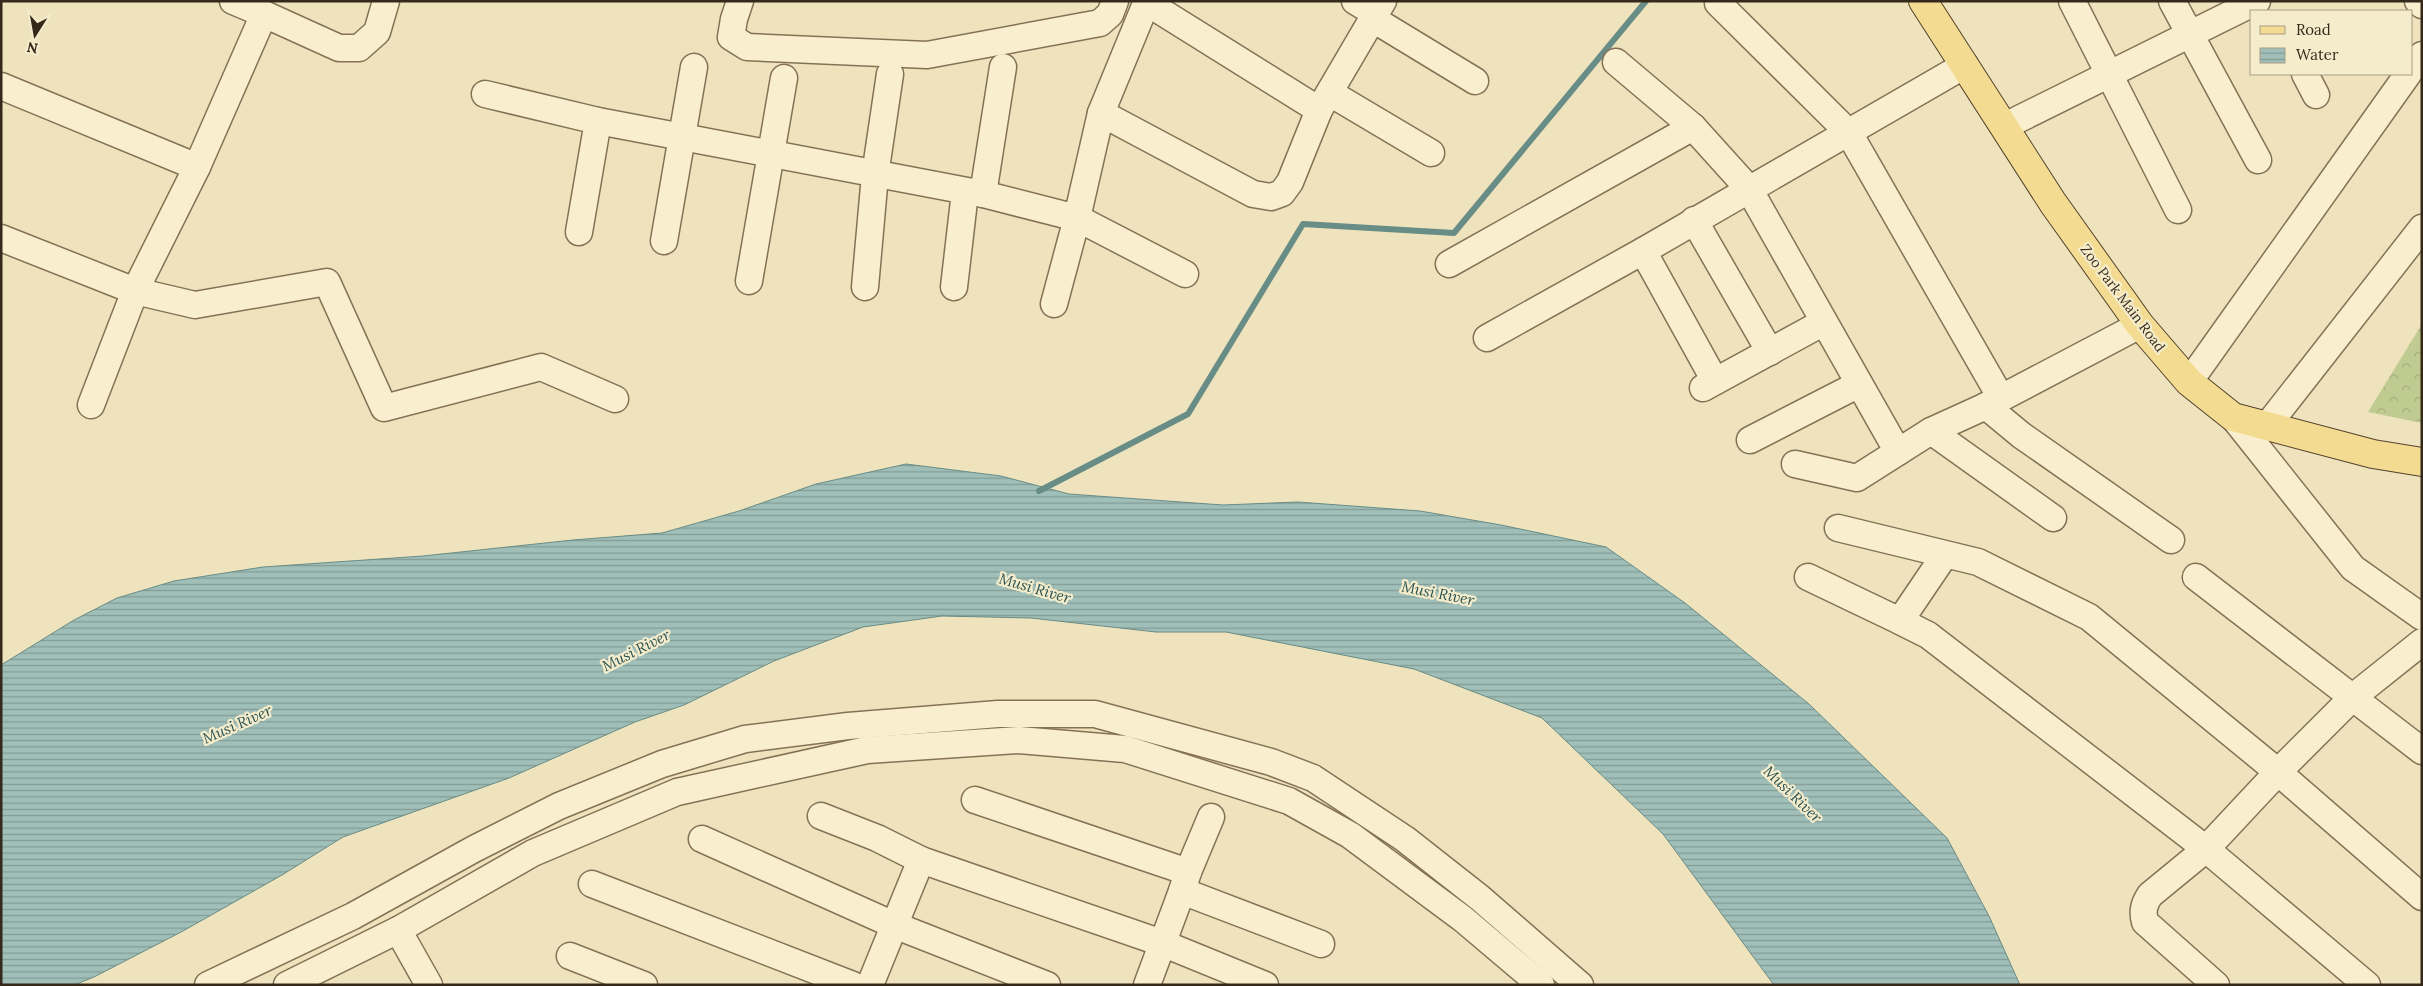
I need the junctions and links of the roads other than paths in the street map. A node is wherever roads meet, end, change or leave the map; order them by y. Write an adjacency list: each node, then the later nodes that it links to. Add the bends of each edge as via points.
1 (233, 1): 14 (street)
2 (386, 1): 14 (street, via 377,32 359,48 339,48)
3 (740, 1): 4 (street, via 731,37 747,47 927,55 1100,23 1110,14)
4 (1115, 1)
5 (1923, 1): 18 (main road, Zoo Park Main Road)
6 (2072, 1): 23 (street)
7 (2172, 1): 15 (street)
8 (2257, 1): 15 (street)
9 (2418, 1): 12 (street)
10 (1146, 2): 29 (street); 30 (street)
11 (1718, 3): 34 (street)
12 (2422, 5)
13 (1372, 9): 26 (street); 29 (street)
14 (264, 14): 39 (street)
15 (2190, 36): 23 (street); 38 (street)
16 (2422, 55): 21 (street)
17 (1616, 62): 33 (street)
18 (1965, 65): 32 (main road, Zoo Park Main Road); 34 (street)
19 (694, 67): 35 (street)
20 (1003, 67): 42 (street)
21 (2413, 68)
22 (890, 74): 40 (street)
23 (2107, 74): 32 (street); 43 (street)
24 (2407, 75): 62 (street)
25 (784, 78): 36 (street)
26 (1475, 81)
27 (1, 86): 39 (street)
28 (485, 94): 31 (street)
29 (1324, 101): 30 (street, via 1290,182 1282,193 1271,197 1254,194); 37 (street)
30 (1102, 113): 44 (street)
31 (598, 121): 35 (street); 47 (street)
32 (2005, 126): 59 (main road, Zoo Park Main Road, via 2053,203)
33 (1694, 127): 41 (street); 51 (street)
34 (1849, 133): 41 (street); 65 (street)
35 (683, 137): 36 (street); 49 (street)
36 (772, 153): 40 (street); 53 (street)
37 (1431, 153)
38 (2258, 160)
39 (197, 167): 56 (street)
40 (875, 175): 42 (street); 54 (street)
41 (1750, 189): 45 (street); 58 (street)
42 (974, 193): 44 (street); 55 (street)
43 (2178, 210)
44 (1077, 218): 52 (street); 57 (street)
45 (1694, 220): 50 (street); 61 (street)
46 (2422, 228): 68 (street)
47 (579, 232)
48 (1, 238): 56 (street)
49 (664, 241)
50 (1643, 251): 60 (street); 61 (street, via 1709,384)
51 (1449, 264)
52 (1185, 274)
53 (749, 281)
54 (865, 287)
55 (954, 287)
56 (135, 291): 64 (street, via 196,305 327,282 384,408 541,367); 66 (street)
57 (1054, 304)
58 (1824, 322): 61 (street); 63 (street)
59 (2140, 325): 62 (main road, Zoo Park Main Road); 65 (street)
60 (1487, 338)
61 (1770, 352)
62 (2189, 382): 67 (main road, Zoo Park Main Road)
63 (1859, 384): 70 (street); 71 (street)
64 (615, 399)
65 (1994, 402): 69 (street); 76 (street, via 2021,435)
66 (91, 405)
67 (2233, 417): 68 (main road, Zoo Park Main Road); 80 (street, via 2353,568)
68 (2267, 426): 72 (main road, Zoo Park Main Road, via 2373,454)
69 (1931, 431): 71 (street); 74 (street)
70 (1750, 440)
71 (1898, 452): 73 (street, via 1857,478)
72 (2422, 462)
73 (1794, 464)
74 (2053, 518)
75 (1838, 528): 77 (street)
76 (2171, 540)
77 (1944, 556): 81 (street); 85 (street, via 1978,562 2089,617)
78 (1808, 577): 81 (street)
79 (2196, 577): 83 (street)
80 (2422, 617)
81 (1900, 621): 90 (street, via 1928,635)
82 (2422, 642): 83 (street)
83 (2353, 697): 84 (street); 85 (street)
84 (2422, 751)
85 (2278, 772): 90 (street); 94 (street)
86 (975, 800): 92 (street)
87 (821, 816): 91 (street)
88 (1211, 816): 92 (street)
89 (702, 839): 95 (street)
90 (2206, 849): 112 (street, via 2150,895 2142,912 2145,922); 113 (street)
91 (921, 860): 95 (street); 97 (street)
92 (1185, 881): 97 (street); 98 (street)
93 (592, 884): 105 (street)
94 (2422, 897)
95 (894, 924): 106 (street); 107 (street)
96 (398, 930): 101 (street); 103 (street); 110 (street, via 533,853 677,792 867,750 1019,740 1125,749 1290,801 1350,835 1463,919)
97 (1162, 943): 108 (street); 109 (street)
98 (1321, 944)
99 (282, 949): 101 (street); 102 (street); 111 (street, via 353,916 559,806 662,764 745,739 848,726 998,714 1095,714 1271,762 1313,778 1412,844)
100 (570, 956): 104 (street)
101 (293, 981)
102 (208, 985)
103 (428, 985)
104 (644, 985)
105 (853, 985)
106 (870, 985)
107 (1047, 985)
108 (1147, 985)
109 (1265, 985)
110 (1541, 985)
111 (1580, 985)
112 (2216, 985)
113 (2367, 985)

